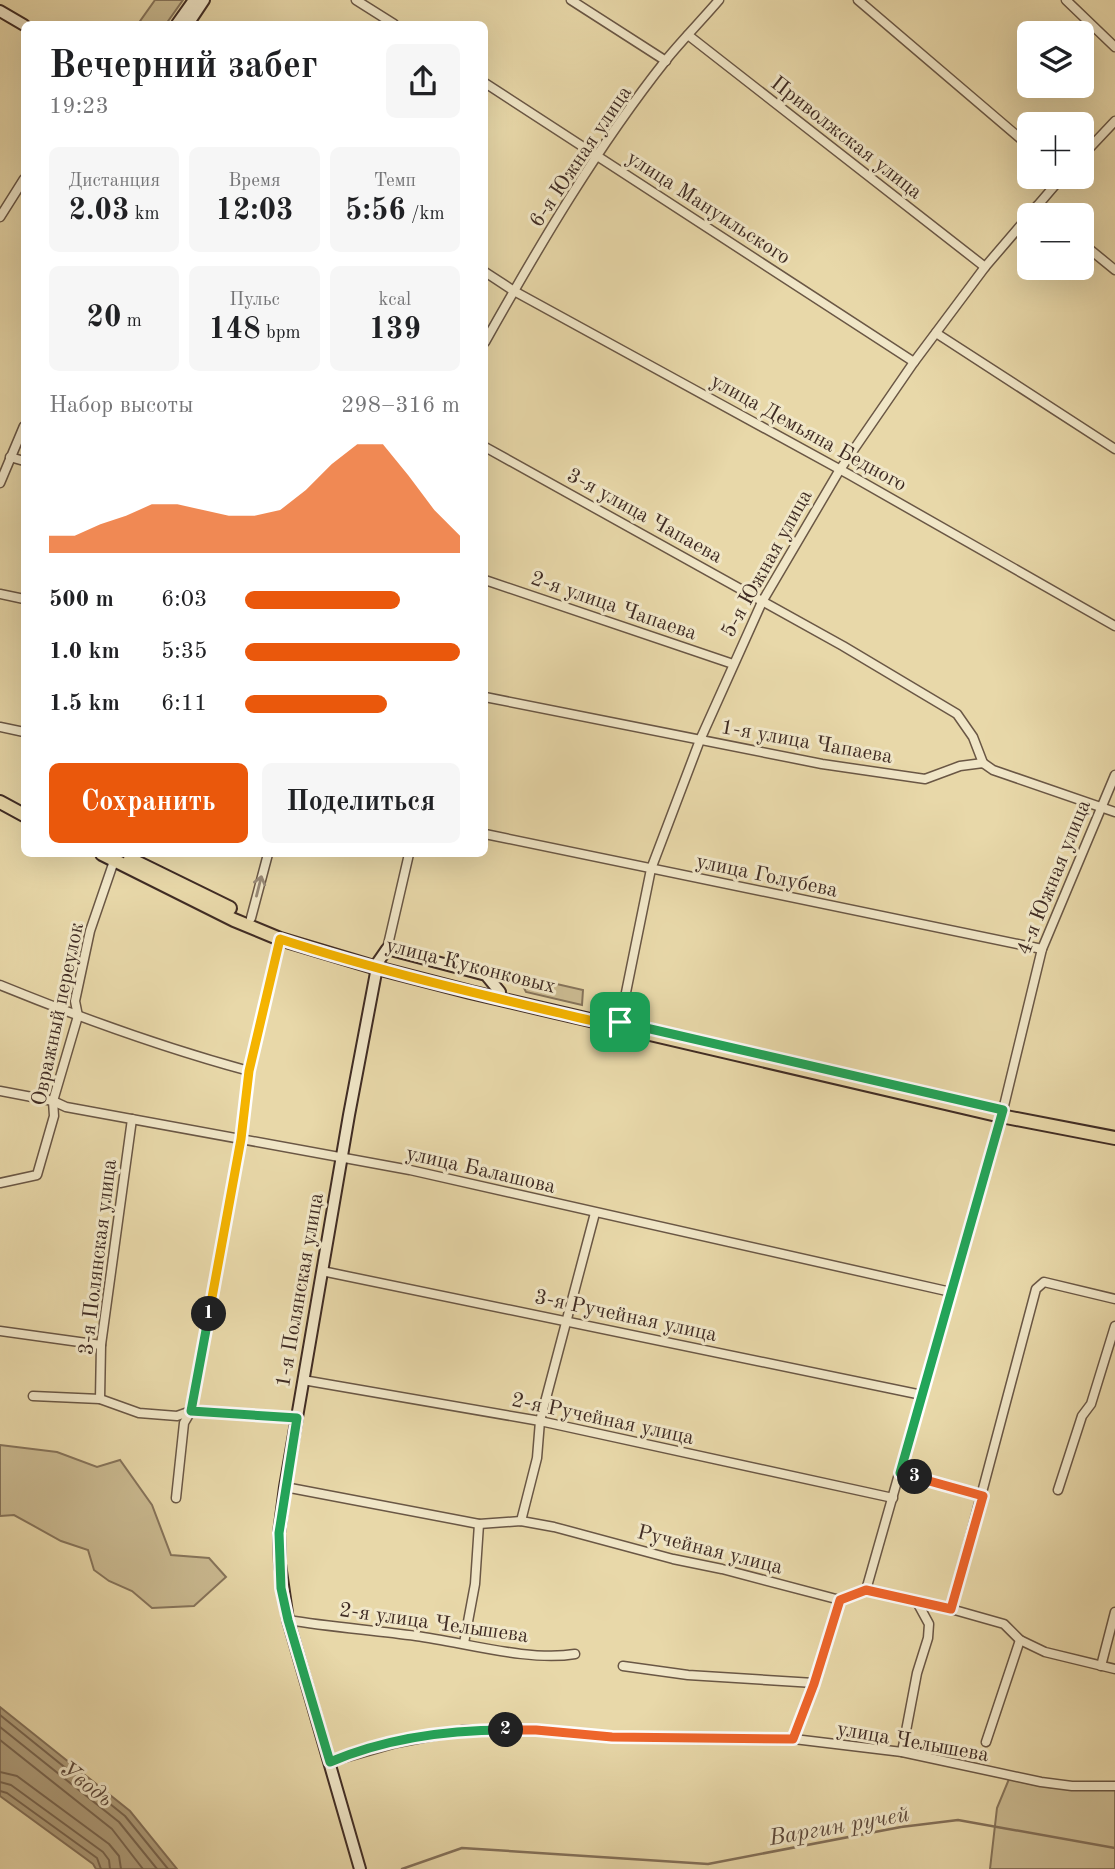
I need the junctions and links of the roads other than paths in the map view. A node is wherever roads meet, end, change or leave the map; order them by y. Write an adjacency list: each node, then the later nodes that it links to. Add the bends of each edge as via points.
1 (194, 0): 9 (street)
2 (204, 0): 10 (street)
3 (356, 0): 11 (street)
4 (571, 0): 15 (street)
5 (719, 0): 13 (street, 6-я Южная улица)
6 (858, 0): 18 (street)
7 (1066, 0): 14 (street)
8 (0, 10): 12 (street)
9 (179, 21)
10 (190, 21)
11 (389, 21)
12 (21, 23)
13 (688, 34): 15 (street, 6-я Южная улица); 27 (street, Приволжская улица)
14 (1115, 47)
15 (666, 61): 20 (street, 6-я Южная улица)
16 (488, 85): 20 (street, улица Мануильского)
17 (1115, 121): 19 (street)
18 (1017, 136)
19 (1094, 143)
20 (598, 155): 30 (street, 6-я Южная улица); 33 (street, улица Мануильского)
21 (21, 184): 24 (street)
22 (1052, 189): 23 (street, 5-я Южная улица)
23 (1040, 203)
24 (0, 217)
25 (1017, 229): 27 (street, 5-я Южная улица)
26 (1094, 253): 28 (street)
27 (985, 267): 31 (street, 5-я Южная улица)
28 (1115, 270)
29 (488, 274): 30 (street, улица Демьяна Бедного)
30 (514, 290): 32 (street, 6-я Южная улица); 40 (street, улица Демьяна Бедного)
31 (936, 333): 33 (street, 5-я Южная улица); 36 (street)
32 (488, 337)
33 (914, 362): 40 (street, 5-я Южная улица)
34 (21, 433): 37 (street)
35 (488, 449): 45 (street, 3-я улица Чапаева)
36 (1115, 449)
37 (10, 457): 38 (street); 39 (street)
38 (21, 460)
39 (2, 471): 41 (street)
40 (839, 471): 45 (street, 5-я Южная улица); 46 (street, улица Демьяна Бедного)
41 (0, 482)
42 (488, 581): 47 (street, 2-я улица Чапаева)
43 (0, 594): 44 (street)
44 (21, 598)
45 (762, 602): 47 (street, 5-я Южная улица); 52 (street, 3-я улица Чапаева, via 957,714)
46 (1115, 626)
47 (733, 664): 51 (street, 5-я Южная улица)
48 (488, 698): 51 (street, 1-я улица Чапаева)
49 (0, 727): 50 (street)
50 (21, 731)
51 (700, 740): 52 (street, 1-я улица Чапаева, via 925,779); 64 (street, 5-я Южная улица)
52 (983, 763): 57 (street)
53 (1115, 775): 57 (street, 4-я Южная улица)
54 (0, 793): 56 (main road)
55 (0, 802): 59 (main road)
56 (21, 804)
57 (1100, 807): 58 (street); 67 (street, 4-я Южная улица)
58 (1115, 812)
59 (21, 813)
60 (488, 835): 64 (street, улица Голубева)
61 (117, 857): 65 (main road, улица Куконковых); 66 (main road, улица Куконковых); 72 (street, Овражный переулок, via 90,931 75,1001)
62 (267, 857): 65 (street, one-way to 62)
63 (408, 857): 68 (street)
64 (651, 869): 67 (street, улица Голубева); 73 (street, 5-я Южная улица)
65 (251, 919): 69 (main road, улица Куконковых)
66 (280, 939): 69 (main road, улица Куконковых); 74 (street)
67 (1042, 949): 77 (street, 4-я Южная улица)
68 (387, 950): 69 (street); 71 (street, via 486,975)
69 (377, 965): 71 (main road, улица Куконковых); 73 (main road, улица Куконковых); 82 (street, 1-я Полянская улица)
70 (0, 985): 72 (street)
71 (500, 992): 73 (main road, улица Куконковых)
72 (78, 1016): 74 (street); 76 (street, Овражный переулок)
73 (620, 1024): 77 (main road, улица Куконковых)
74 (249, 1071): 81 (street)
75 (0, 1091): 76 (street, улица Балашова)
76 (53, 1101): 78 (street, улица Балашова); 83 (street, Овражный переулок, via 54,1116 37,1175)
77 (1002, 1113): 79 (main road, улица Куконковых); 80 (main road, улица Куконковых); 86 (street, 4-я Южная улица)
78 (132, 1119): 81 (street, улица Балашова); 91 (street, 3-я Полянская улица)
79 (1115, 1131)
80 (1115, 1138)
81 (241, 1139): 82 (street, улица Балашова); 96 (street)
82 (341, 1157): 84 (street, улица Балашова); 85 (street, 1-я Полянская улица)
83 (0, 1183)
84 (595, 1213): 86 (street, улица Балашова); 88 (street)
85 (322, 1271): 88 (street, 3-я Ручейная улица); 92 (street, 1-я Полянская улица)
86 (951, 1292): 93 (street, 4-я Южная улица)
87 (1115, 1299): 102 (street, via 1044,1282 1036,1289)
88 (565, 1320): 93 (street, 3-я Ручейная улица); 98 (street)
89 (1115, 1326): 101 (street)
90 (0, 1331): 91 (street)
91 (101, 1345): 95 (street, 3-я Полянская улица)
92 (303, 1380): 97 (street, 1-я Полянская улица); 98 (street, 2-я Ручейная улица)
93 (922, 1395): 99 (street, 4-я Южная улица)
94 (33, 1396): 95 (street)
95 (100, 1399): 96 (street, via 139,1413 177,1416)
96 (191, 1411): 97 (street); 103 (street, via 184,1423)
97 (297, 1418): 100 (street, 1-я Полянская улица)
98 (540, 1421): 104 (street, 2-я Ручейная улица); 105 (street, via 537,1458)
99 (900, 1473): 102 (street); 104 (street, 4-я Южная улица)
100 (285, 1487): 106 (street, Ручейная улица); 112 (street, 1-я Полянская улица, via 279,1533 281,1588)
101 (1058, 1490)
102 (983, 1496): 110 (street)
103 (176, 1498)
104 (893, 1498): 107 (street, 4-я Южная улица)
105 (521, 1521): 106 (street, Ручейная улица); 108 (street, Ручейная улица)
106 (479, 1524): 114 (street, via 475,1584)
107 (866, 1590): 108 (street); 109 (street)
108 (840, 1600): 119 (street)
109 (917, 1602): 110 (street); 122 (street, via 929,1624 929,1638 917,1673)
110 (951, 1609): 113 (street, via 1004,1624)
111 (1115, 1612): 117 (street)
112 (288, 1620): 114 (street, 2-я улица Челышева); 123 (street, 1-я Полянская улица)
113 (1020, 1640): 117 (street, via 1045,1652); 121 (street)
114 (464, 1643): 115 (street, 2-я улица Челышева, via 560,1657)
115 (575, 1654)
116 (623, 1666): 119 (street)
117 (1101, 1666): 118 (street)
118 (1115, 1669)
119 (814, 1684): 120 (street)
120 (793, 1739): 122 (street, улица Челышева); 123 (street, улица Челышева, via 463,1730)
121 (986, 1742)
122 (902, 1752): 124 (street, улица Челышева, via 1041,1782)
123 (330, 1762): 125 (street, 1-я Полянская улица)
124 (1115, 1786)
125 (360, 1869)

